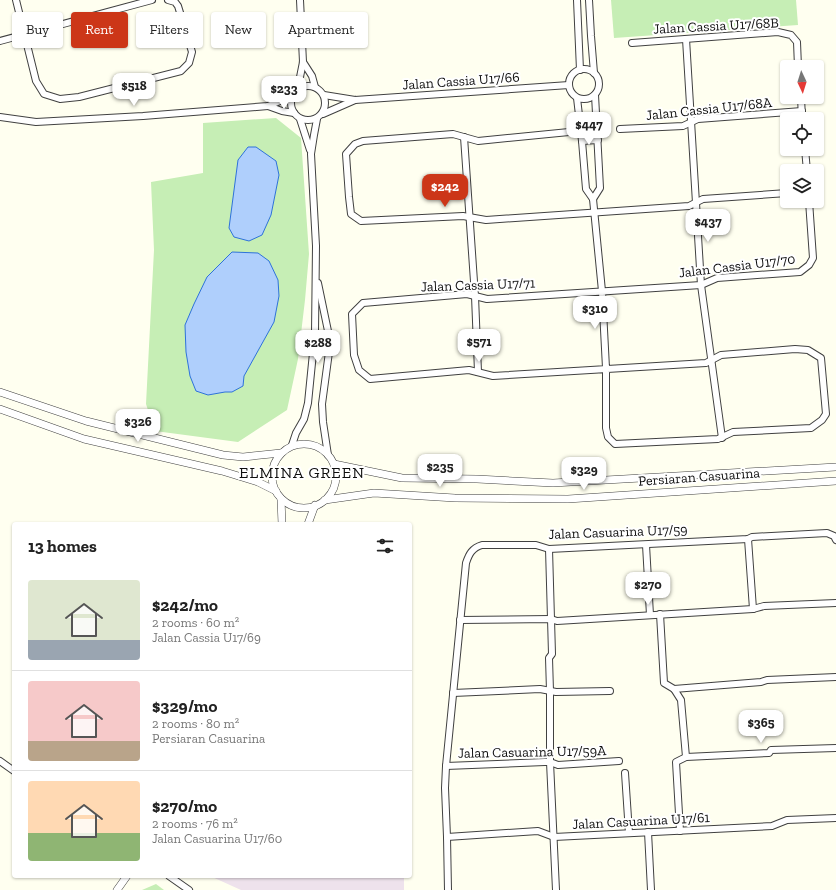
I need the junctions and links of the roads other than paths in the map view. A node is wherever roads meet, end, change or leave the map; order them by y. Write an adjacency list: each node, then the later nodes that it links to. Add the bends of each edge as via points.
1 (16, 0): 7 (street)
2 (152, 0): 8 (street)
3 (168, 0): 13 (street, via 178,6 192,52 189,63 181,71 60,100 44,94 36,81)
4 (300, 0): 15 (street)
5 (577, 0): 16 (street)
6 (589, 0): 17 (street)
7 (19, 12)
8 (63, 24)
9 (12, 38): 11 (street)
10 (686, 39): 12 (street, Jalan Cassia U17/68B); 14 (street, Jalan Cassia U17/68B, via 778,32 791,35 796,42); 34 (street)
11 (0, 41)
12 (632, 43)
13 (28, 48)
14 (797, 60)
15 (303, 62): 19 (street, via 312,76); 20 (street)
16 (580, 70): 17 (street, via 590,70); 18 (street, via 572,76)
17 (594, 73): 22 (street, via 599,81)
18 (569, 85): 24 (street); 25 (street, Jalan Cassia U17/66)
19 (315, 87): 20 (street); 21 (street)
20 (300, 88): 23 (street)
21 (324, 95): 25 (street, Jalan Cassia U17/66); 30 (street, via 326,104)
22 (595, 95): 24 (street, via 587,99); 38 (street)
23 (292, 96): 27 (street); 29 (street, via 291,108)
24 (577, 98): 39 (street)
25 (355, 100): 30 (street, Jalan Cassia U17/66)
26 (802, 104): 28 (street)
27 (268, 106): 29 (street); 31 (street, via 36,122)
28 (802, 111): 34 (street, Jalan Cassia U17/68A, via 698,119)
29 (294, 113): 32 (street)
30 (323, 114): 33 (street)
31 (0, 117)
32 (300, 119): 33 (street); 40 (street)
33 (317, 119): 40 (street)
34 (691, 122): 35 (street, Jalan Cassia U17/68A, via 683,126); 43 (street)
35 (620, 129)
36 (569, 132): 37 (street, via 478,141)
37 (464, 137): 46 (street); 46 (street, via 452,134 363,141 355,144 346,154 349,197 351,214 361,221)
38 (598, 140): 39 (street); 42 (street, via 600,188)
39 (582, 141): 42 (street, via 586,189)
40 (311, 154): 47 (street)
41 (780, 194): 43 (street, via 703,199)
42 (593, 199): 45 (street)
43 (697, 202): 45 (street, via 688,206); 48 (street)
44 (809, 208): 48 (street, Jalan Cassia U17/70, via 813,258 800,272 717,278)
45 (594, 212): 46 (street, via 486,220); 49 (street)
46 (470, 217): 50 (street)
47 (316, 270): 57 (street, via 315,332 308,403); 59 (street, via 328,331 329,352 322,404 322,422)
48 (701, 285): 49 (street, Jalan Cassia U17/70); 51 (street)
49 (602, 291): 50 (street, Jalan Cassia U17/71, via 487,299); 52 (street)
50 (475, 296): 53 (street); 53 (street, Jalan Cassia U17/71, via 467,294 363,303 352,314 354,355 359,370 370,379 469,370)
51 (711, 360): 52 (street, via 706,363); 56 (street); 56 (street, via 721,355 795,349 808,350 821,358 826,414 822,420 811,428 733,432)
52 (606, 368): 53 (street, via 493,376); 56 (street, via 606,428 608,437 614,444)
53 (478, 372)
54 (0, 392): 58 (street, via 86,421 223,455 243,457)
55 (0, 409): 63 (street, via 84,439 222,471 258,482)
56 (722, 438)
57 (292, 446): 58 (street); 59 (street, via 312,445 321,448)
58 (281, 453): 63 (street, via 272,471 272,484)
59 (328, 455): 60 (street)
60 (334, 464): 61 (street, Persiaran Casuarina, via 402,478 553,483); 65 (street, via 335,483)
61 (836, 467)
62 (836, 481): 65 (street, Persiaran Casuarina, via 568,499 455,498 374,493)
63 (276, 491): 64 (street)
64 (281, 499): 66 (street, via 297,507); 67 (street)
65 (325, 500): 66 (street)
66 (315, 506): 68 (street)
67 (282, 522)
68 (309, 522)
69 (748, 540): 70 (street, Jalan Casuarina U17/59, via 752,537 827,533); 71 (street, Jalan Casuarina U17/59); 74 (street)
70 (836, 540)
71 (646, 545): 72 (street, Jalan Casuarina U17/59); 76 (street)
72 (549, 549): 77 (street); 78 (street, Jalan Casuarina U17/59, via 536,545 482,545 473,550 466,562)
73 (836, 603): 74 (street, via 764,606)
74 (753, 609): 75 (street)
75 (660, 614): 76 (street); 80 (street, via 664,683)
76 (650, 615): 77 (street, via 557,621)
77 (551, 619): 78 (street); 82 (street)
78 (460, 620): 83 (street, Jalan Casuarina U17/59)
79 (836, 677): 80 (street, via 767,680)
80 (674, 689): 85 (street, via 681,700)
81 (610, 690): 82 (street)
82 (550, 691): 83 (street, via 540,689); 88 (street)
83 (453, 694): 89 (street, Jalan Casuarina U17/59)
84 (836, 748): 85 (street)
85 (686, 757): 93 (street, via 676,762)
86 (0, 761): 90 (street)
87 (619, 761): 88 (street, Jalan Casuarina U17/59A, via 558,764)
88 (550, 762): 89 (street, Jalan Casuarina U17/59A); 97 (street)
89 (446, 766): 96 (street, Jalan Casuarina U17/59)
90 (12, 770)
91 (625, 772): 95 (street)
92 (836, 818): 93 (street, Jalan Casuarina U17/61, via 786,820 772,826)
93 (680, 831): 94 (street, Jalan Casuarina U17/61)
94 (648, 832): 95 (street, Jalan Casuarina U17/61); 104 (street)
95 (629, 833): 97 (street, Jalan Casuarina U17/61)
96 (447, 837): 97 (street, Jalan Casuarina U17/61, via 538,831); 102 (street, Jalan Casuarina U17/59)
97 (554, 837): 103 (street)
98 (126, 878): 100 (street)
99 (172, 878): 101 (street)
100 (117, 890)
101 (189, 890)
102 (448, 890)
103 (556, 890)
104 (651, 890)

